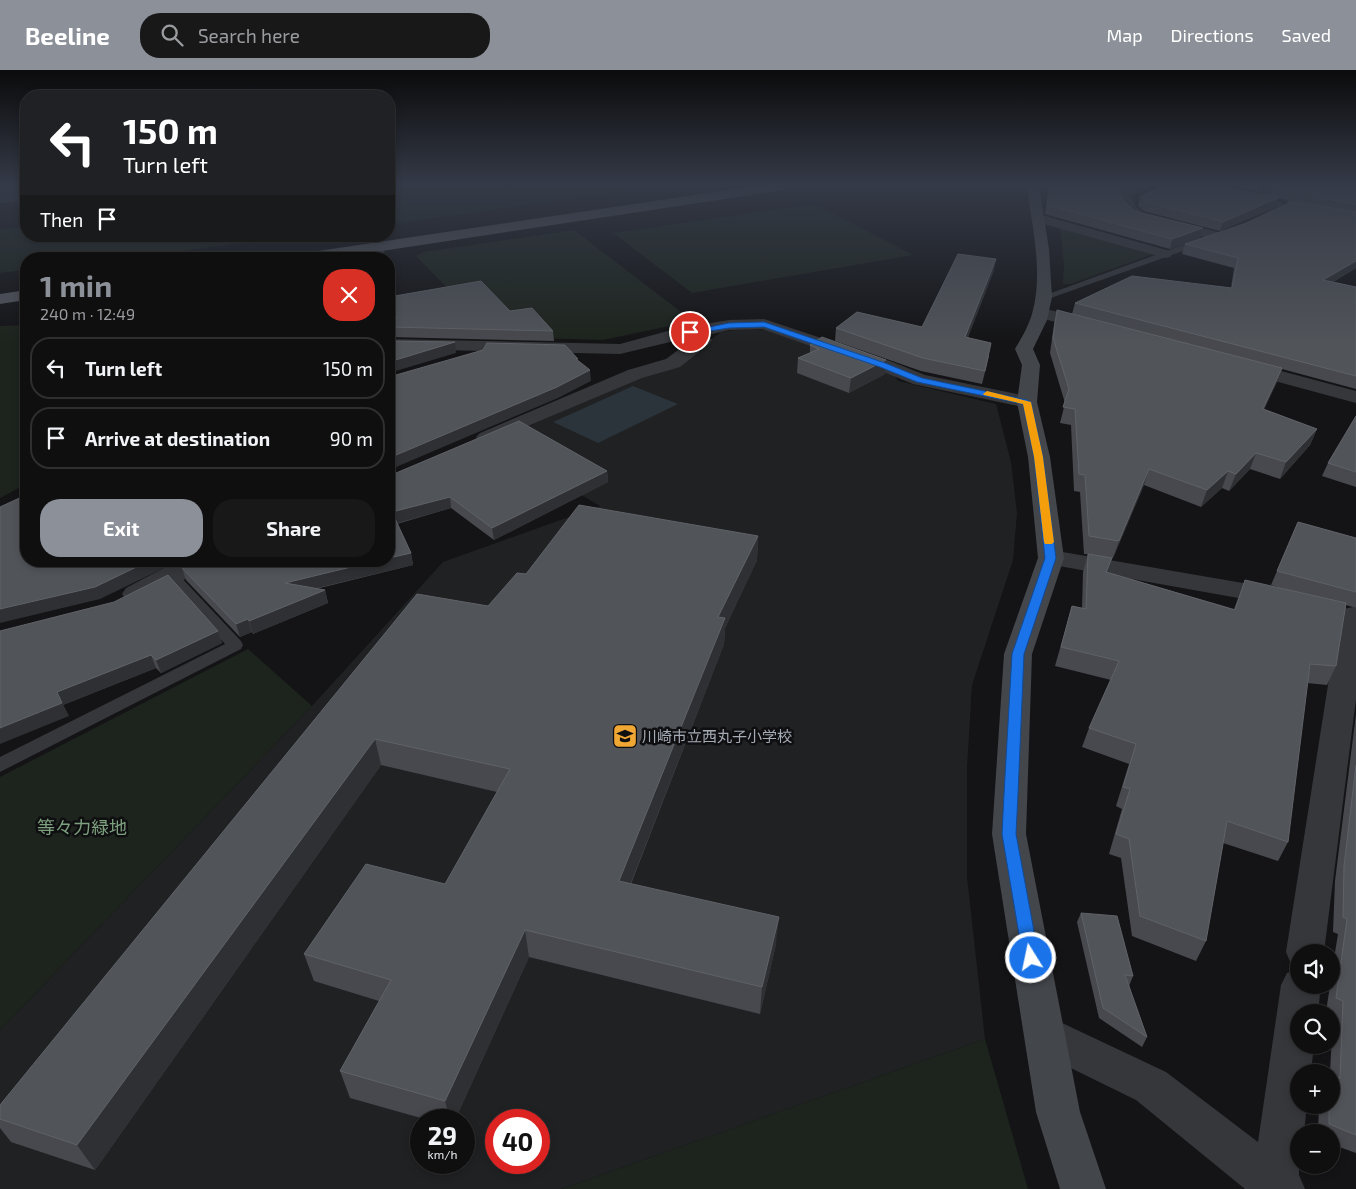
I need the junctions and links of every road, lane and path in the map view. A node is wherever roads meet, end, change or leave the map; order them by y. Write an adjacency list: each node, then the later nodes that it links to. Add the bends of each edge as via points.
1 (469, 238): 5 (main road)
2 (1039, 238): 9 (street)
3 (1109, 238): 6 (street)
4 (1211, 238): 6 (lane)
5 (386, 252)
6 (1165, 254): 9 (lane)
7 (20, 296): 8 (main road)
8 (0, 299)
9 (1043, 305): 10 (street); 17 (street, via 1024,349 1031,365)
10 (1103, 329)
11 (704, 330): 13 (street, via 620,349); 17 (street, via 764,324 920,380); 18 (street, via 698,334 703,340 673,363 635,374)
12 (395, 344): 13 (street)
13 (493, 347): 15 (street)
14 (1224, 361): 16 (street)
15 (445, 364)
16 (1356, 397)
17 (1027, 402): 19 (street, via 1038,457)
18 (473, 443)
19 (1051, 558): 22 (street, via 1262,593); 28 (street, via 1018,654 1009,834)
20 (186, 567): 21 (street)
21 (172, 576): 23 (street); 25 (lane, via 235,645)
22 (1298, 602)
23 (117, 603)
24 (1348, 614): 26 (street)
25 (0, 765)
26 (1307, 944)
27 (1300, 994): 29 (street)
28 (1045, 1035): 29 (street, via 1151,1086); 30 (street, via 1058,1112)
29 (1278, 1187)
30 (1083, 1189)

